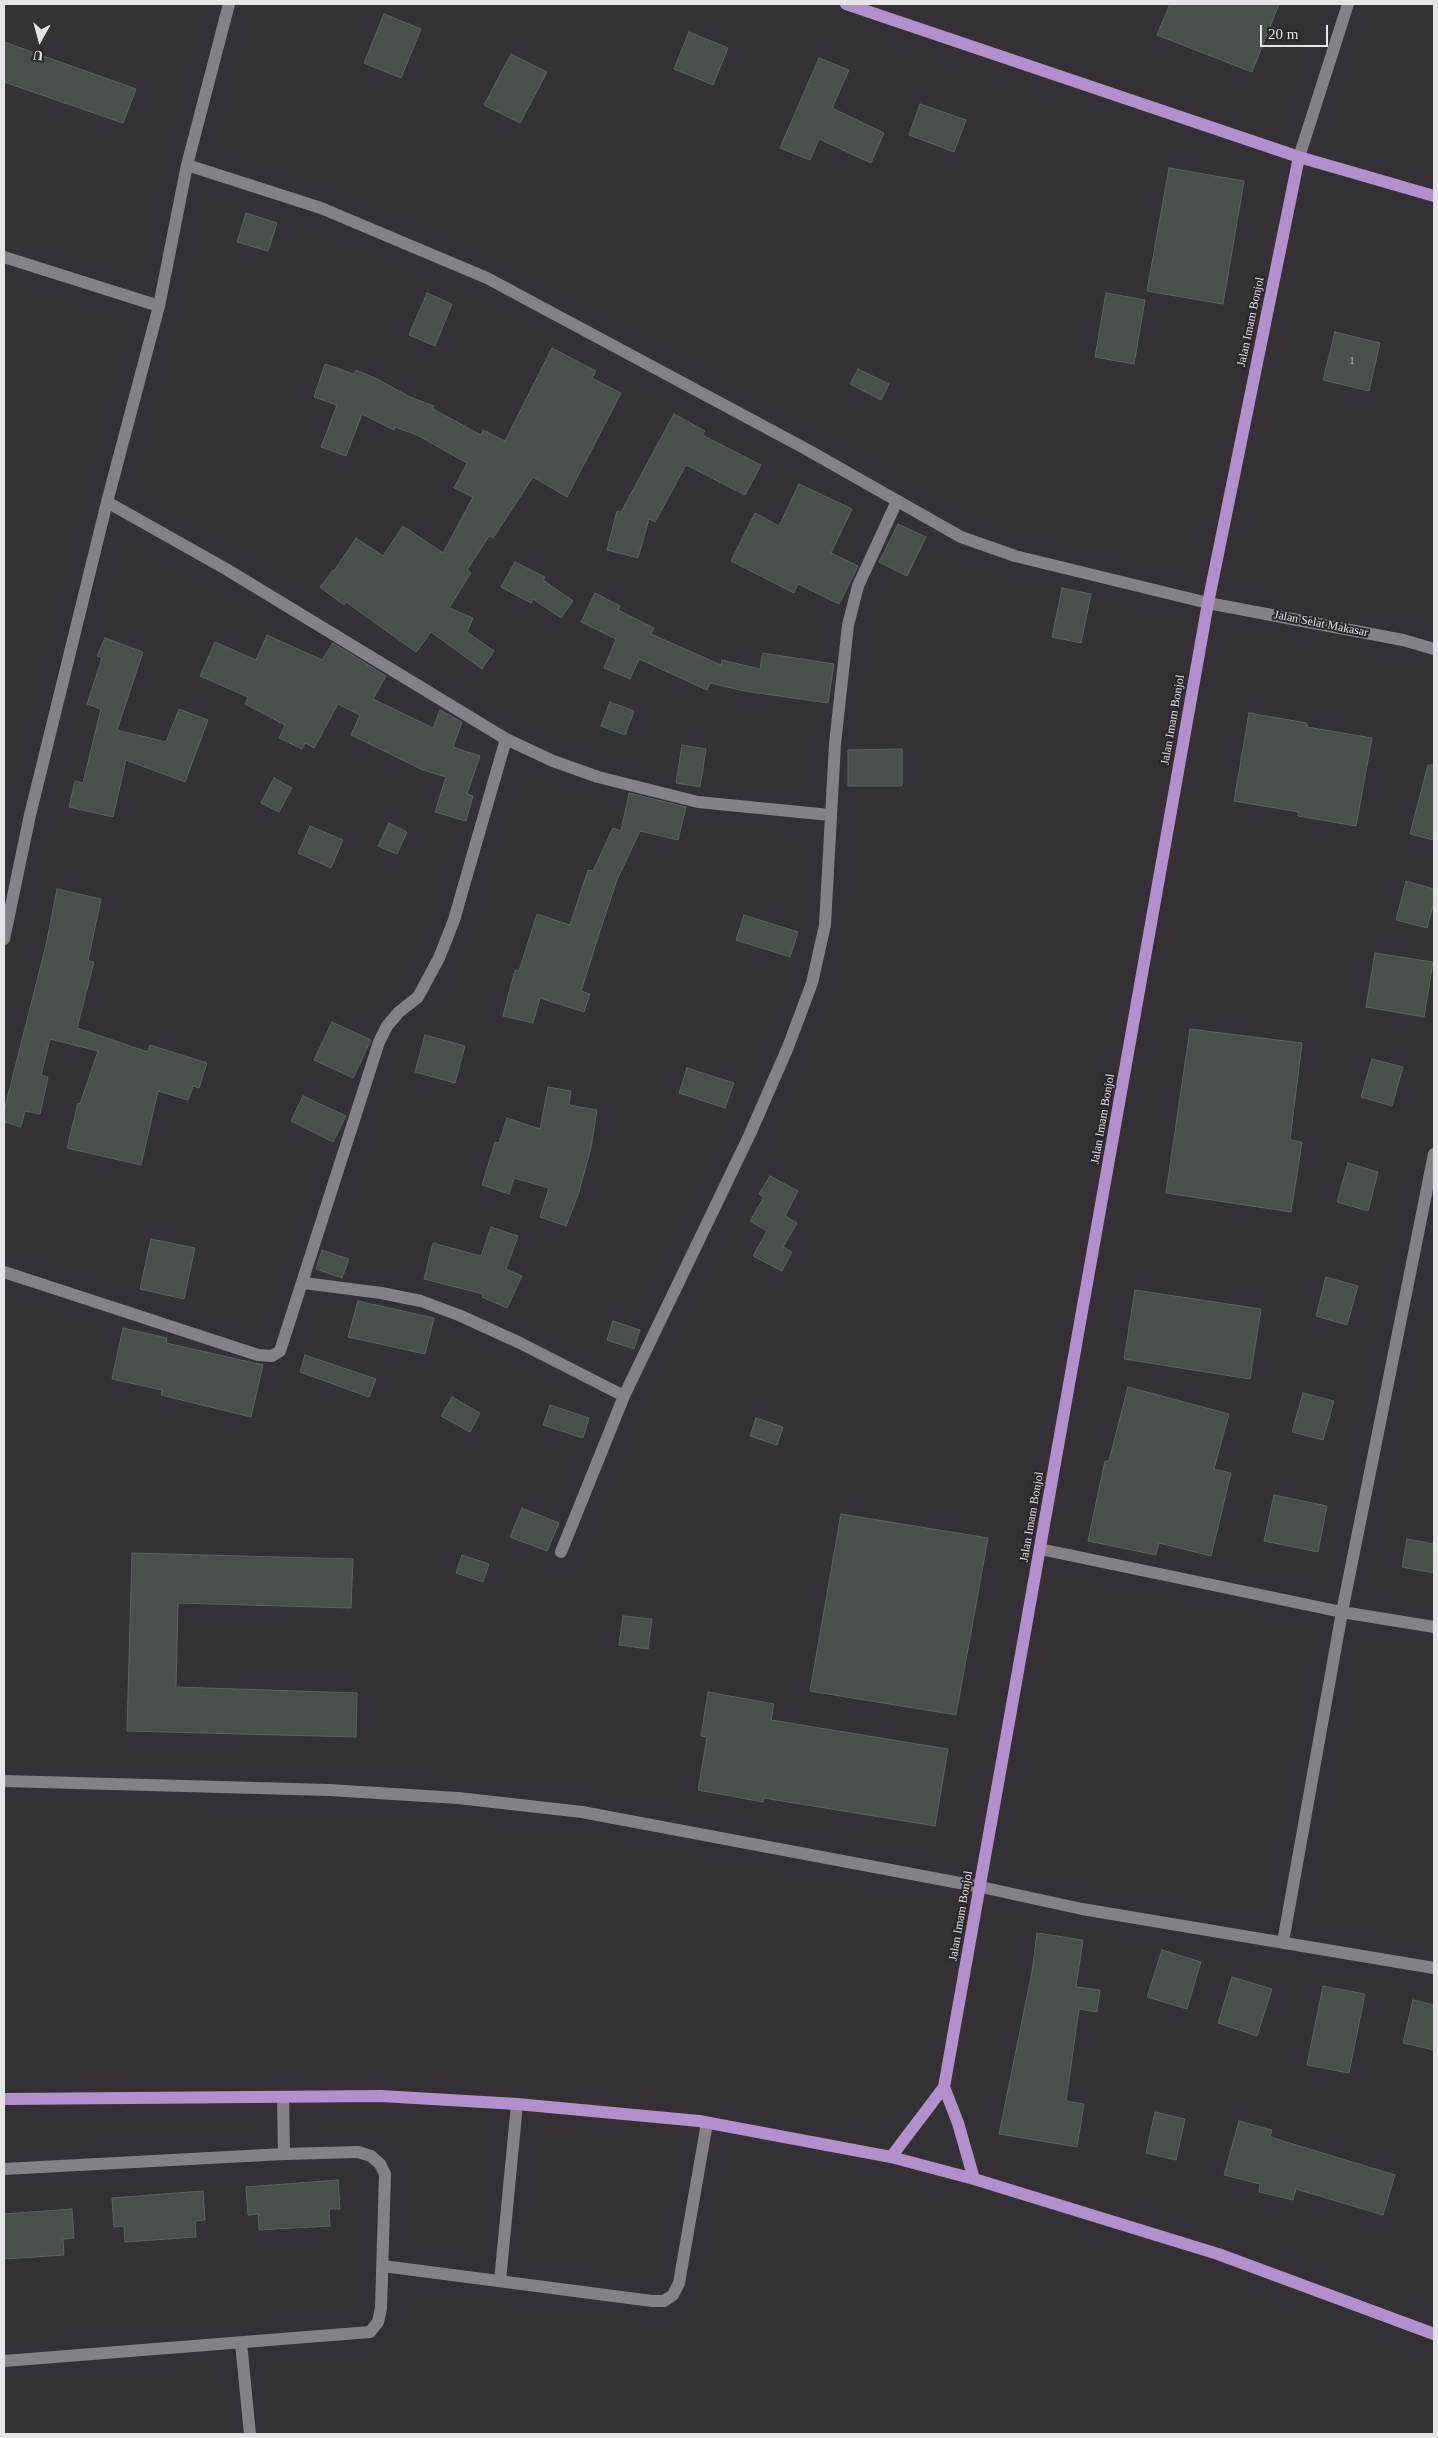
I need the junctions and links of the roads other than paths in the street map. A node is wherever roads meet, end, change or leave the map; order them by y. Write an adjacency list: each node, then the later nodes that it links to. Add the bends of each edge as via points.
1 (229, 4): 5 (street)
2 (846, 4): 4 (main road)
3 (1348, 4): 4 (street)
4 (1299, 157): 6 (main road); 11 (main road, Jalan Imam Bonjol)
5 (187, 165): 8 (street); 9 (street, Jalan Selat Makasar, via 321,208 487,278)
6 (1434, 196)
7 (4, 257): 8 (street)
8 (158, 306): 10 (street)
9 (897, 501): 11 (street, Jalan Selat Makasar, via 961,537 1015,556); 14 (street, via 858,586 848,625)
10 (107, 502): 13 (street, via 226,569); 15 (street, via 30,815)
11 (1208, 603): 12 (street, Jalan Selat Makasar, via 1394,638); 20 (main road, Jalan Imam Bonjol)
12 (1434, 649)
13 (506, 739): 14 (street, via 552,761 598,777 698,802); 18 (street, via 454,920 418,997 387,1026 380,1042 337,1170)
14 (830, 815): 19 (street, via 825,925 812,983 750,1134)
15 (4, 939)
16 (1434, 1154): 22 (street)
17 (4, 1272): 18 (street, via 245,1351 272,1356 280,1351)
18 (304, 1283): 19 (street, via 421,1301 520,1343)
19 (624, 1396): 21 (street)
20 (1040, 1550): 22 (street); 25 (main road, Jalan Imam Bonjol)
21 (561, 1552)
22 (1342, 1612): 23 (street); 26 (street)
23 (1434, 1627)
24 (4, 1781): 25 (street, via 329,1790 458,1798 582,1812)
25 (981, 1887): 26 (street, via 1082,1909); 28 (main road, Jalan Imam Bonjol)
26 (1283, 1942): 27 (street)
27 (1434, 1968)
28 (944, 2088): 34 (main road); 36 (main road)
29 (283, 2097): 30 (main road); 31 (main road, via 381,2096); 33 (street)
30 (4, 2100)
31 (517, 2104): 32 (main road); 38 (street)
32 (707, 2123): 34 (main road); 38 (street, via 680,2283 673,2295 664,2301 652,2301)
33 (284, 2154): 35 (street); 37 (street, via 358,2152 371,2156 380,2164 385,2174)
34 (891, 2157): 36 (main road)
35 (4, 2169)
36 (974, 2179): 39 (main road, via 1218,2254)
37 (383, 2266): 38 (street); 40 (street, via 381,2308 378,2322 370,2332)
38 (500, 2281)
39 (1434, 2334)
40 (241, 2343): 41 (street); 42 (street)
41 (4, 2361)
42 (250, 2434)

